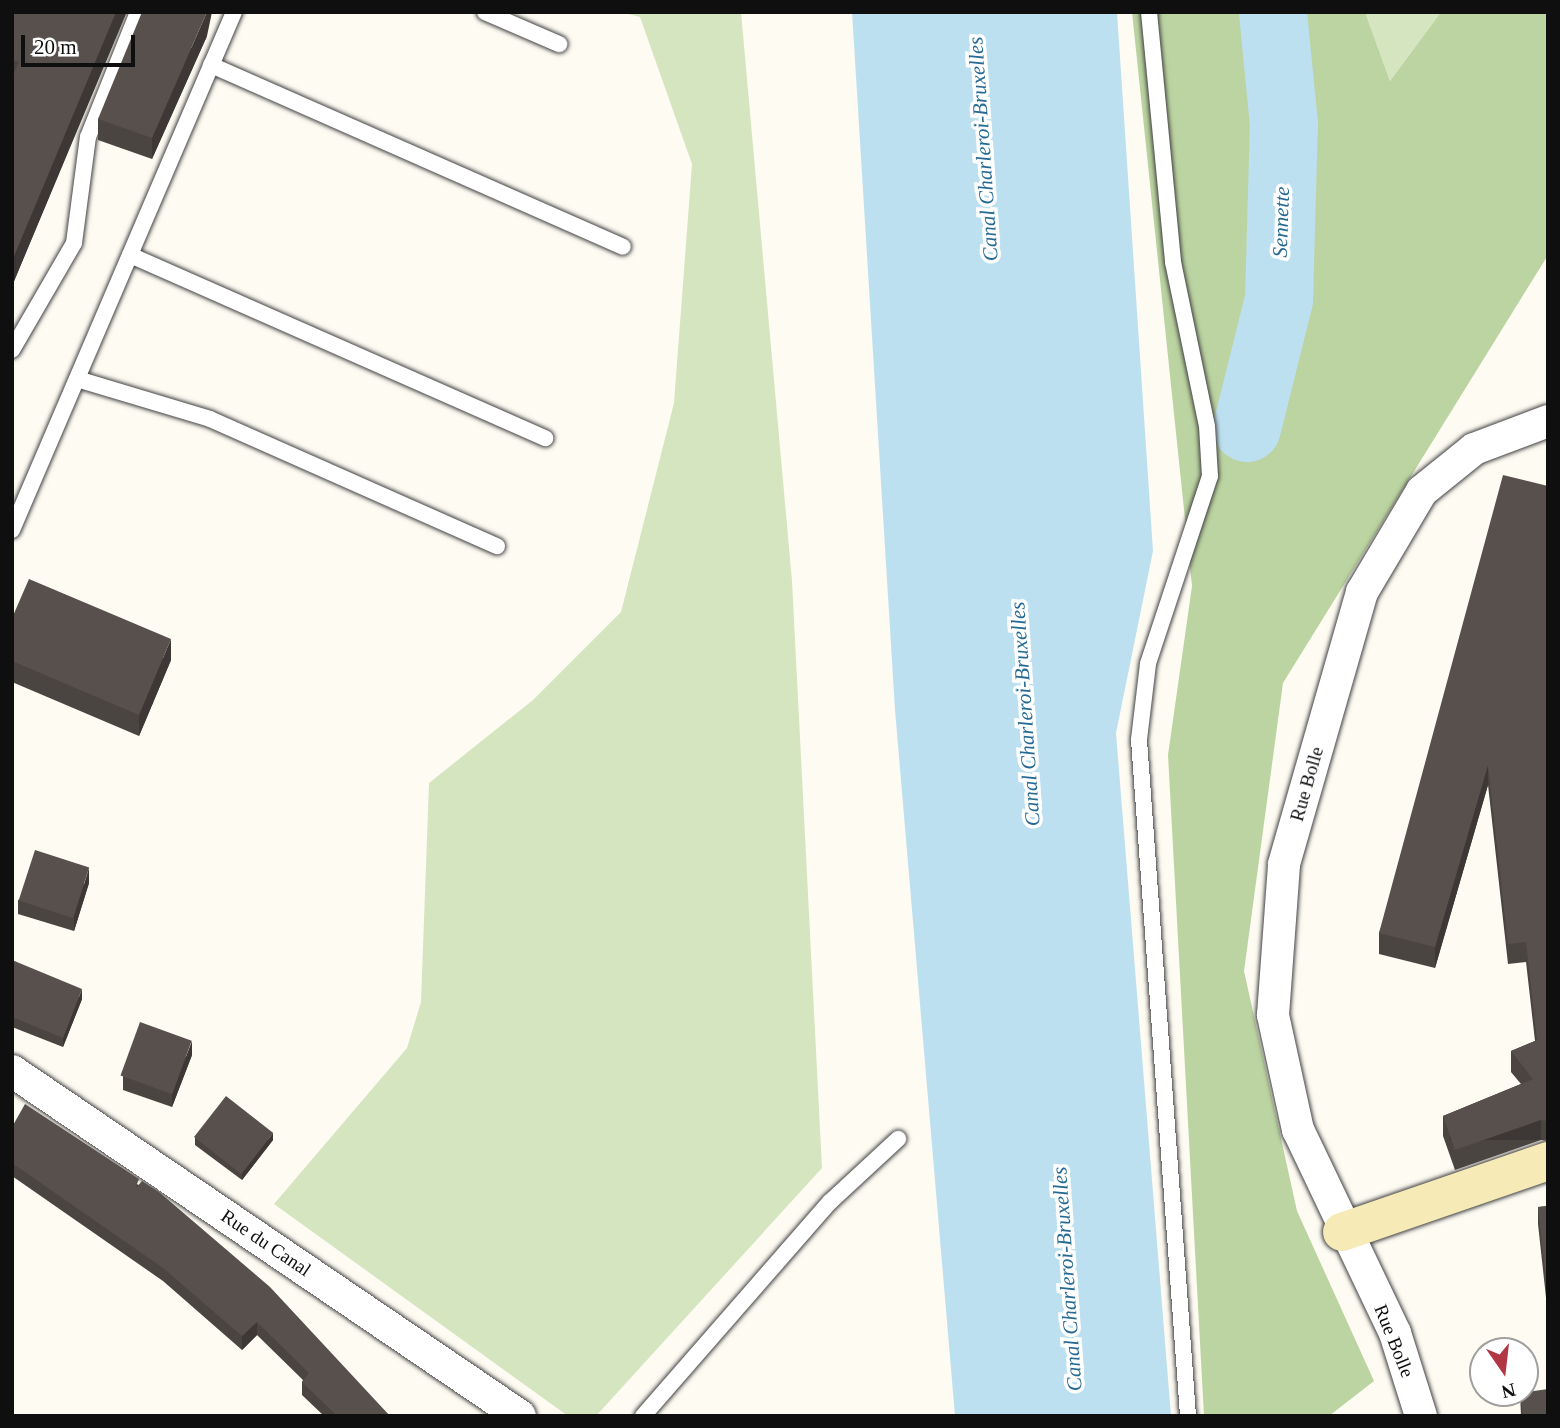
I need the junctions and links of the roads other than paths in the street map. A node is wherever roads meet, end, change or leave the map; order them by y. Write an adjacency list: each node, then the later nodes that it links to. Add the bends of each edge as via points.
1 (138, 12): 9 (lane, via 88,137 74,243)
2 (234, 12): 6 (lane)
3 (485, 12): 5 (lane)
4 (1149, 12): 21 (lane, via 1173,262 1207,426 1210,476 1148,664 1139,740)
5 (559, 44)
6 (211, 65): 7 (lane); 8 (lane)
7 (623, 247)
8 (130, 255): 10 (lane); 12 (lane)
9 (12, 350)
10 (77, 379): 13 (lane); 14 (lane, via 211,419)
11 (1548, 421): 18 (street, Rue Bolle, via 1474,449 1422,491 1362,592 1284,864 1273,1015 1298,1130)
12 (545, 438)
13 (12, 530)
14 (497, 546)
15 (12, 1071): 19 (street, Rue du Canal)
16 (898, 1139): 20 (lane, via 830,1202)
17 (1548, 1161): 18 (street)
18 (1342, 1232): 22 (street, Rue Bolle, via 1395,1333)
19 (520, 1416)
20 (643, 1416)
21 (1188, 1416)
22 (1421, 1416)

